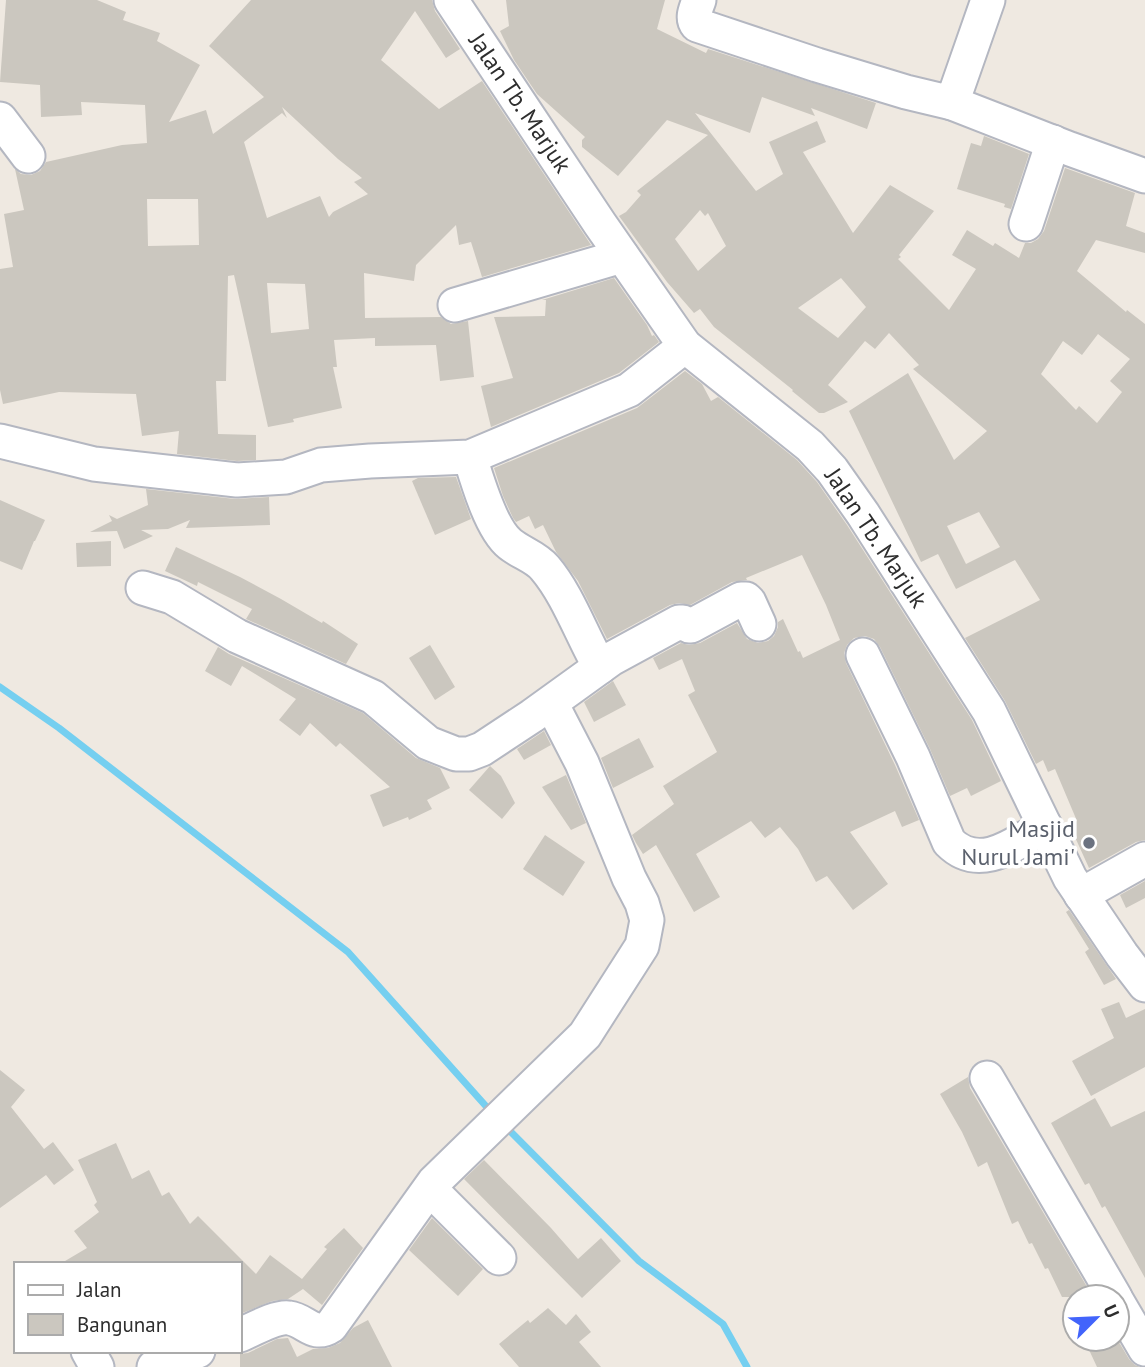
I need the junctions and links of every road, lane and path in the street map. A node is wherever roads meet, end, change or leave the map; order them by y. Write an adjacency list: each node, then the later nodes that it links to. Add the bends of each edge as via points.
1 (451, 0): 10 (street, Jalan Tb. Marjuk)
2 (699, 0): 4 (street, via 694,17 697,25)
3 (988, 0): 4 (street)
4 (952, 103): 6 (street)
5 (0, 118): 7 (street)
6 (1053, 142): 8 (street); 9 (street)
7 (29, 156)
8 (1145, 176)
9 (1026, 224)
10 (622, 256): 11 (street); 12 (street, Jalan Tb. Marjuk)
11 (455, 305)
12 (685, 346): 14 (street, via 629,390); 20 (street, Jalan Tb. Marjuk, via 810,446 832,470 989,711)
13 (0, 442): 14 (street, via 94,464 237,480 286,477 321,465)
14 (470, 457): 18 (street, via 497,529 551,576)
15 (142, 588): 19 (street, via 172,597 237,636 373,697 428,743 456,754 482,749)
16 (759, 624): 18 (street, via 749,602 741,599 691,626 679,622)
17 (863, 655): 20 (street, via 956,849 974,856 996,853)
18 (600, 667): 19 (street)
19 (551, 703): 26 (street, via 642,904 647,920 642,946 585,1035)
20 (1045, 826): 22 (street, Jalan Tb. Marjuk)
21 (1145, 859): 22 (street)
22 (1081, 895): 23 (street, Jalan Tb. Marjuk)
23 (1133, 947): 24 (street, Jalan Tb. Marjuk)
24 (1145, 985)
25 (987, 1078): 28 (street)
26 (430, 1189): 27 (street); 30 (street, via 331,1326 317,1331 287,1317)
27 (499, 1258)
28 (1107, 1283)
29 (1131, 1325): 31 (street)
30 (242, 1334)
31 (1145, 1349)
32 (192, 1353): 33 (street)
33 (154, 1367)

